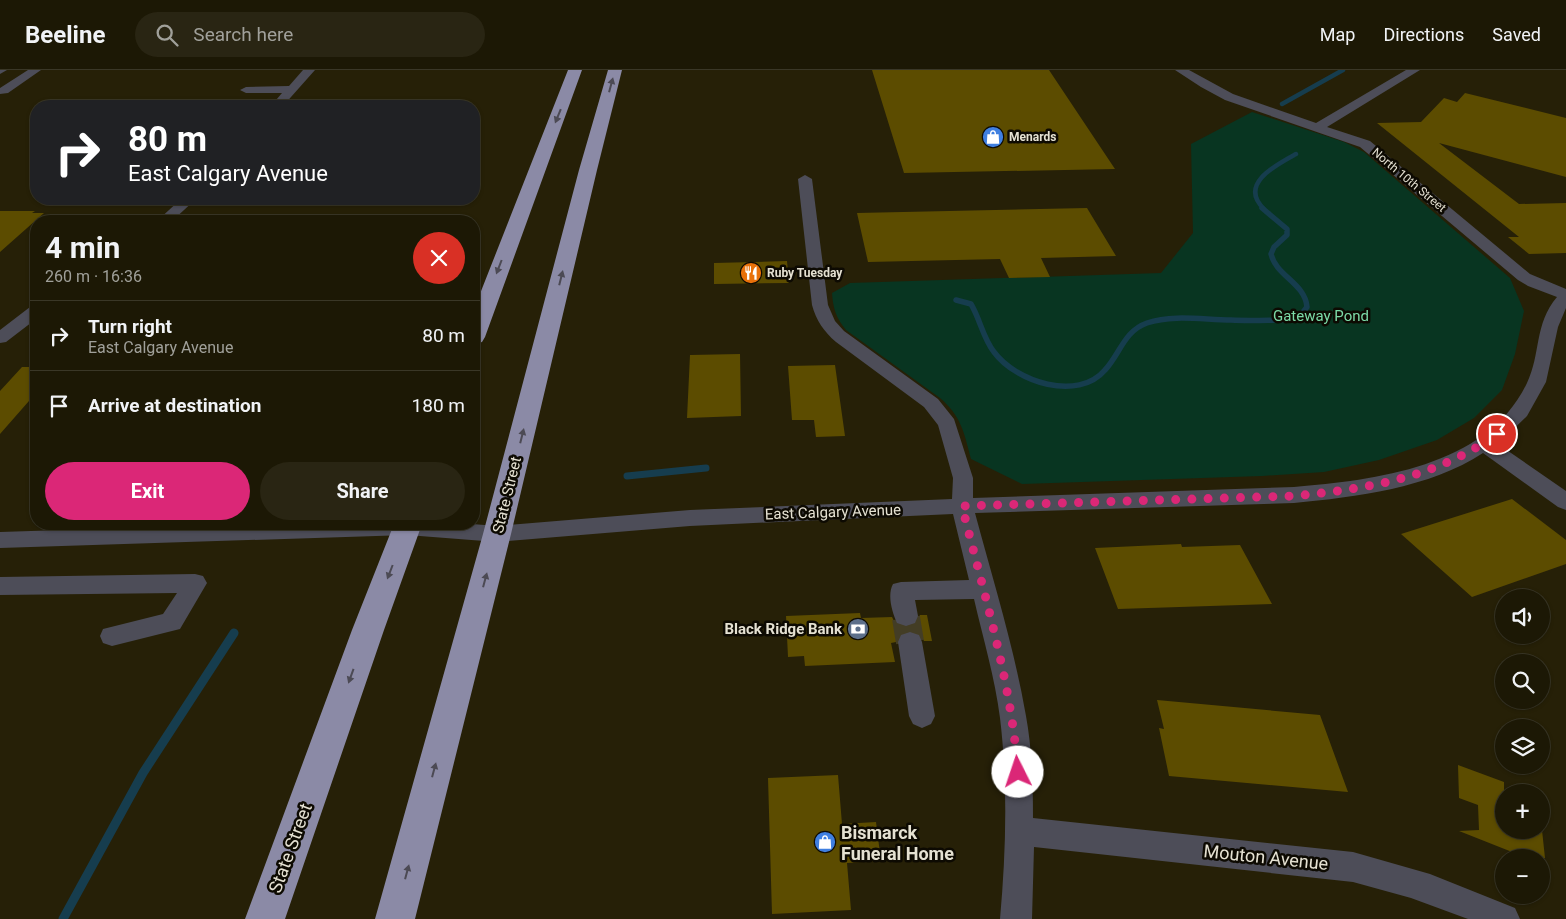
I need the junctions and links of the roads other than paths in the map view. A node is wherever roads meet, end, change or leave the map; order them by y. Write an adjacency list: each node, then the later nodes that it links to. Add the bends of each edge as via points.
1 (35, 70): 9 (street)
2 (309, 70): 7 (street)
3 (576, 70): 17 (highway, one-way to 17)
4 (615, 70): 25 (highway, State Street, one-way to 4)
5 (1181, 70): 11 (street, North 10th Street, via 1229,97)
6 (1414, 70): 11 (street)
7 (292, 89): 8 (street); 10 (street)
8 (246, 90)
9 (4, 91)
10 (282, 100)
11 (1318, 127): 15 (street, North 10th Street, via 1372,148 1524,277)
12 (805, 179): 21 (street, via 824,318 837,334 941,413 951,432 963,478)
13 (182, 205): 14 (street)
14 (171, 215)
15 (1566, 296): 19 (street, East Calgary Avenue, via 1558,305 1548,328 1537,381 1531,394 1510,421)
16 (30, 316): 18 (street)
17 (480, 320)
18 (0, 338)
19 (1484, 444): 20 (street); 21 (street, East Calgary Avenue, via 1423,473 1342,491 1294,496)
20 (1566, 502)
21 (962, 506): 25 (street, East Calgary Avenue, via 690,518); 28 (street)
22 (272, 530): 26 (street, East Calgary Avenue)
23 (406, 530): 34 (highway, State Street, one-way to 34)
24 (457, 530): 25 (street, East Calgary Avenue)
25 (497, 534): 35 (highway, State Street, one-way to 25)
26 (0, 540)
27 (0, 586): 30 (street, via 195,583 171,622)
28 (983, 589): 29 (street, via 901,591); 33 (street, via 1013,718)
29 (906, 616)
30 (112, 636)
31 (910, 642): 32 (street)
32 (922, 716)
33 (1020, 830): 36 (street); 37 (street, Mouton Avenue, via 1353,867 1432,889)
34 (265, 919)
35 (395, 919)
36 (1016, 919)
37 (1504, 919)

